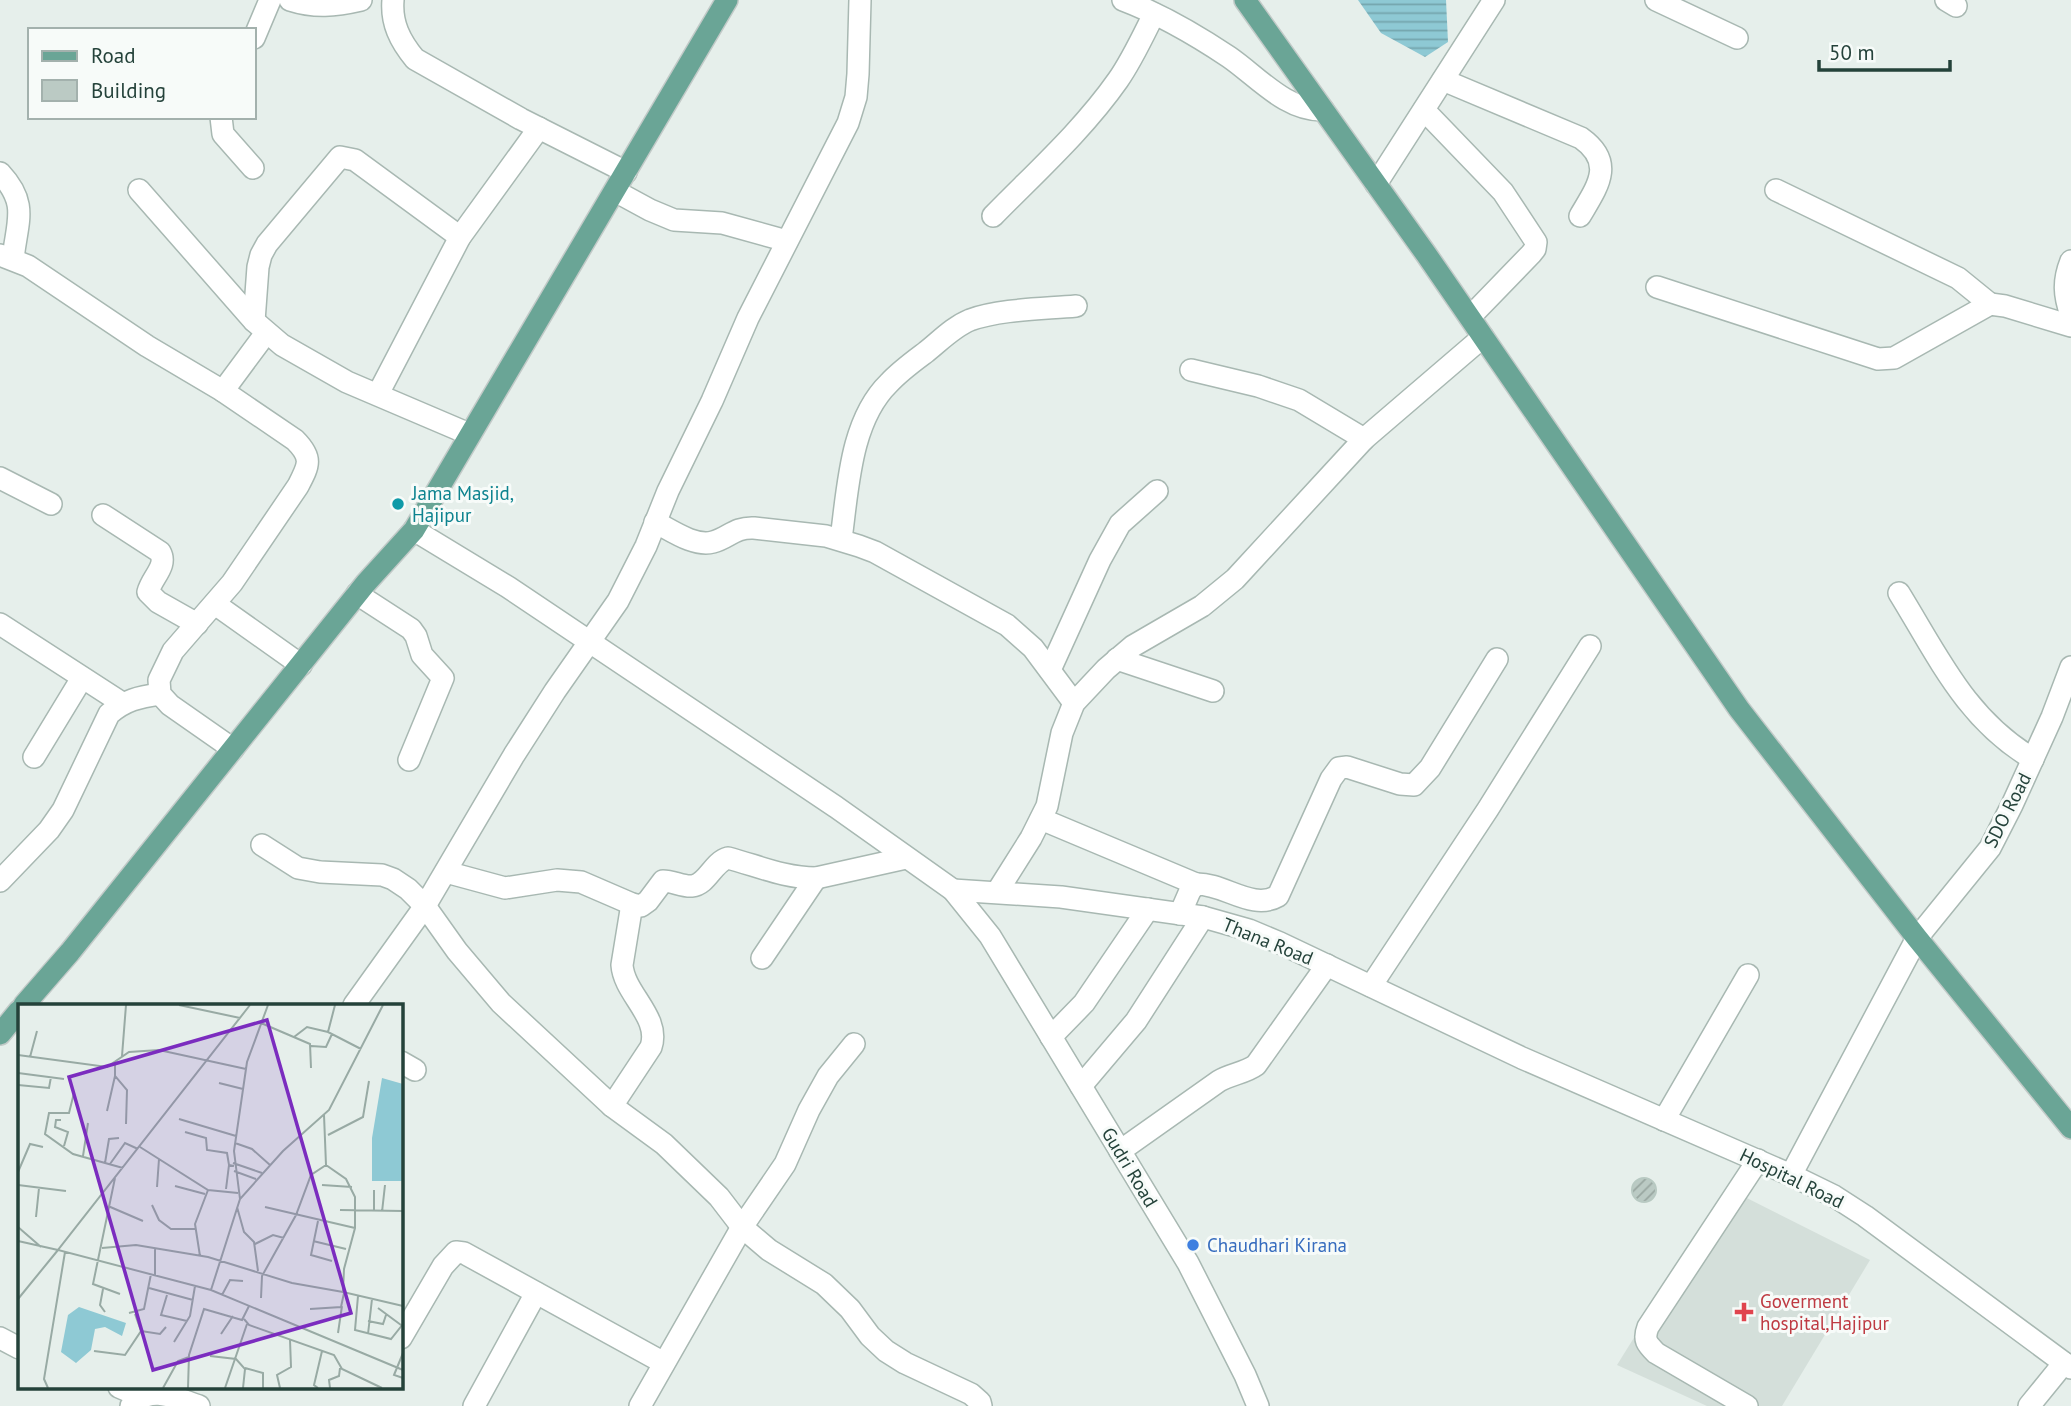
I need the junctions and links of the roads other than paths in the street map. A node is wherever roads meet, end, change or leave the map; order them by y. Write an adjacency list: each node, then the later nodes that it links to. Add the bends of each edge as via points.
1 (270, 0): 12 (street)
2 (289, 0): 3 (street, via 309,6)
3 (361, 0)
4 (393, 0): 18 (street, via 394,23 415,59)
5 (727, 0): 20 (main road)
6 (860, 0): 29 (street, via 856,97 848,123)
7 (1123, 0): 11 (street)
8 (1245, 0): 15 (main road)
9 (1494, 0): 14 (street)
10 (1656, 0): 13 (street)
11 (1154, 13): 15 (street, via 1228,57 1290,102); 26 (street, via 1118,80)
12 (256, 33)
13 (1737, 38)
14 (1443, 80): 16 (street); 27 (street, via 1592,146 1599,155 1601,172)
15 (1323, 110): 22 (main road)
16 (1424, 110): 22 (street); 36 (street, via 1503,192 1536,242 1531,254)
17 (221, 119): 19 (street, via 223,134)
18 (539, 128): 20 (street); 28 (street)
19 (253, 168)
20 (626, 172): 25 (main road)
21 (0, 173): 30 (street, via 17,195 20,208)
22 (1376, 184): 36 (main road)
23 (139, 190): 38 (street)
24 (1776, 190): 33 (street, via 1958,278)
25 (615, 191): 29 (street, via 674,220 722,223); 43 (main road)
26 (993, 216)
27 (1580, 216)
28 (460, 237): 38 (street, via 355,160 340,157 261,255); 42 (street)
29 (787, 240): 49 (street)
30 (6, 257): 41 (street, via 28,266)
31 (2071, 261): 35 (street, via 2064,295)
32 (1657, 287): 33 (street, via 1878,359 1894,358)
33 (1990, 304): 37 (street)
34 (1076, 306): 51 (street, via 969,321 889,383 865,419)
35 (2071, 315)
36 (1470, 317): 39 (main road)
37 (2071, 326)
38 (260, 327): 41 (street); 42 (street, via 318,367)
39 (1483, 337): 44 (street); 88 (main road, via 1740,709)
40 (1191, 370): 44 (street, via 1299,401)
41 (223, 391): 54 (street, via 295,440 308,459 298,486)
42 (378, 394): 43 (street)
43 (469, 434): 50 (main road)
44 (1364, 439): 59 (street, via 1235,579 1202,606)
45 (0, 478): 47 (street)
46 (1157, 491): 63 (street, via 1120,524)
47 (51, 504)
48 (103, 515): 56 (street, via 160,552 162,565 148,592)
49 (655, 522): 51 (street, via 703,543 742,527); 57 (street, via 632,576)
50 (414, 530): 53 (main road); 57 (street)
51 (841, 540): 63 (street, via 875,552 1007,625)
52 (1899, 593): 72 (street, via 1969,706 1994,732)
53 (357, 594): 61 (main road); 73 (street, via 411,629 422,655 443,678)
54 (215, 604): 56 (street); 61 (street)
55 (0, 624): 64 (street)
56 (197, 624): 66 (street, via 165,665)
57 (590, 643): 76 (street, via 741,741); 77 (street, via 514,755)
58 (1590, 646): 92 (street)
59 (1117, 659): 65 (street); 68 (street)
60 (1497, 659): 80 (street, via 1430,768 1414,785 1339,768 1278,896 1268,902 1256,901)
61 (301, 665): 70 (main road)
62 (2071, 667): 69 (street, SDO Road)
63 (1050, 670): 68 (street)
64 (82, 678): 67 (street); 71 (street)
65 (1213, 691)
66 (160, 694): 67 (street); 70 (street)
67 (122, 703): 79 (street, via 109,714 50,830)
68 (1074, 703): 74 (street)
69 (2062, 721): 72 (street, SDO Road)
70 (233, 749): 93 (main road)
71 (34, 757)
72 (2033, 759): 88 (street, SDO Road, via 1990,848)
73 (409, 760)
74 (1041, 819): 80 (street); 82 (street)
75 (261, 845): 84 (street, via 298,869 382,875)
76 (906, 858): 78 (street); 81 (street)
77 (446, 872): 83 (street, via 505,888 574,881); 84 (street)
78 (816, 878): 83 (street, via 787,876 728,858 697,885 663,881 648,901 641,906); 89 (street)
79 (0, 881)
80 (1196, 884): 86 (street)
81 (953, 890): 82 (street, Thana Road); 97 (street, Gudri Road, via 990,936)
82 (997, 892): 85 (street, Thana Road)
83 (632, 904): 101 (street, via 622,973 654,1038)
84 (425, 906): 94 (street); 101 (street, via 491,992)
85 (1148, 909): 86 (street, Thana Road); 97 (street, via 1084,1003)
86 (1180, 914): 87 (street, Thana Road)
87 (1203, 917): 90 (street, Thana Road, via 1249,930); 100 (street, via 1136,1021)
88 (1917, 938): 103 (main road); 106 (street, SDO Road)
89 (762, 958)
90 (1327, 965): 92 (street, Thana Road); 104 (street, via 1256,1065 1219,1081)
91 (1748, 975): 102 (street)
92 (1371, 986): 99 (street, Thana Road)
93 (25, 1004)
94 (355, 1004)
95 (18, 1012): 96 (main road)
96 (0, 1034)
97 (1051, 1037): 100 (street, Gudri Road)
98 (854, 1044): 107 (street, via 828,1076 785,1164)
99 (1522, 1058): 102 (street, Hospital Road)
100 (1081, 1086): 104 (street, Gudri Road)
101 (612, 1106): 107 (street, via 664,1144 719,1197)
102 (1664, 1119): 105 (street, Hospital Road)
103 (2071, 1128)
104 (1120, 1151): 120 (street, Gudri Road, via 1188,1263)
105 (1758, 1160): 106 (street, Hospital Road); 121 (street, via 1645,1337 1656,1353)
106 (1791, 1175): 113 (street, Hospital Road, via 1865,1216)
107 (742, 1227): 112 (street); 119 (street, via 824,1284 886,1352 971,1394)
108 (537, 1293): 109 (street, via 456,1252); 112 (street); 117 (street)
109 (402, 1336)
110 (0, 1338): 111 (street)
111 (18, 1347)
112 (664, 1363): 118 (street)
113 (2068, 1366): 122 (street)
114 (123, 1388): 115 (street)
115 (144, 1396): 116 (street)
116 (199, 1406)
117 (474, 1406)
118 (640, 1406)
119 (981, 1406)
120 (1258, 1406)
121 (1747, 1406)
122 (2029, 1406)

